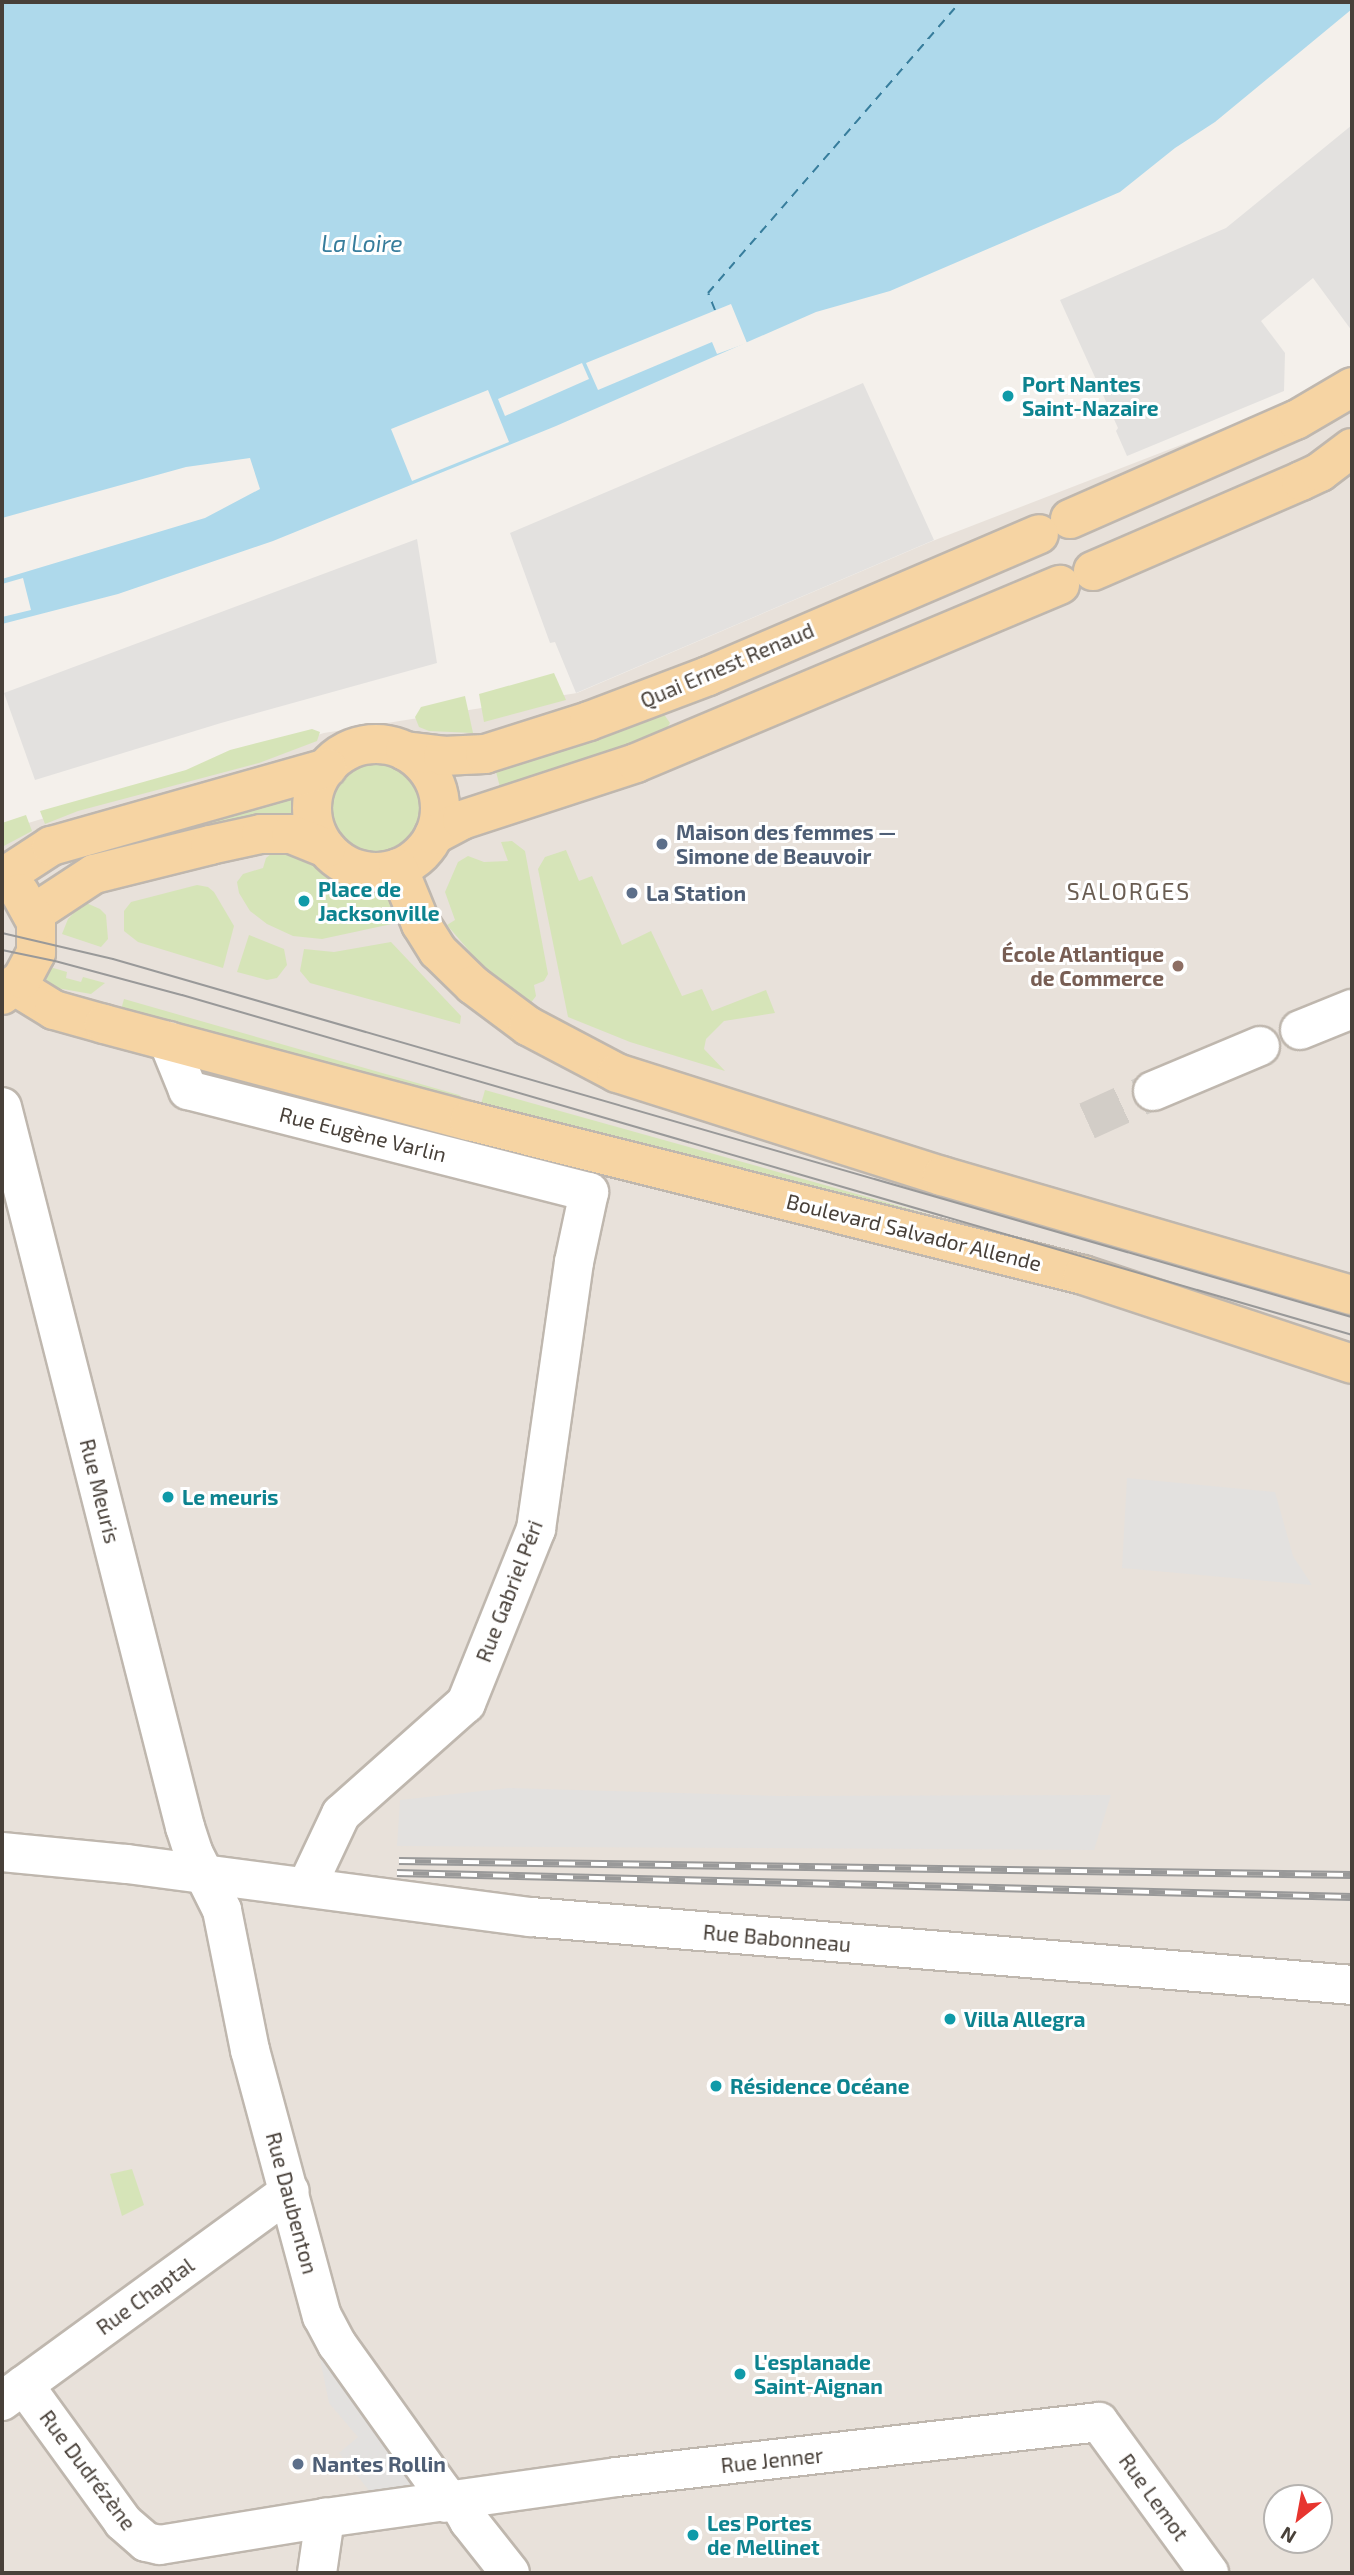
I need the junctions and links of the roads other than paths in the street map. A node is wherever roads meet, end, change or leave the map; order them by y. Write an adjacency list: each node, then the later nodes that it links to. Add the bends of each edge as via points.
1 (1352, 388): 3 (main road, Quai Ernest Renaud, via 1296,420 708,676 485,754 443,756)
2 (1352, 449): 5 (main road, via 1301,481 1076,578 636,763 462,820)
3 (405, 751): 4 (main road, via 361,746 342,754); 5 (main road, via 424,766 436,787 440,811)
4 (327, 768): 6 (main road, via 317,783 312,808); 8 (main road, via 51,846)
5 (434, 835): 7 (main road, via 422,853)
6 (326, 848): 7 (main road, via 355,868); 9 (main road, via 291,834 261,834 211,845 94,874)
7 (398, 868): 18 (main road, via 421,924 438,951 472,985 528,1026 617,1073 942,1176)
8 (2, 879): 9 (main road, via 24,897)
9 (33, 914): 10 (main road, via 36,953 28,971)
10 (8, 991): 13 (main road, via 54,1010)
11 (1352, 1009): 12 (street)
12 (1300, 1030)
13 (168, 1041): 17 (street, Rue Eugène Varlin, via 188,1090); 19 (main road, Boulevard Salvador Allende, via 1083,1275)
14 (1260, 1046): 15 (street)
15 (1153, 1091)
16 (2, 1107): 21 (street, Rue Meuris, via 185,1827)
17 (589, 1192): 22 (street, Rue Gabriel Péri, via 574,1262 536,1528 466,1703 341,1814)
18 (1352, 1295)
19 (1352, 1364)
20 (2, 1852): 21 (street, Rue Babonneau)
21 (203, 1874): 22 (street, Rue Babonneau); 24 (street, Rue Daubenton, via 222,1910 250,2050)
22 (307, 1886): 23 (street, Rue Babonneau, via 531,1917)
23 (1352, 1985)
24 (290, 2191): 25 (street, Rue Chaptal); 27 (street, Rue Daubenton, via 322,2316 337,2344)
25 (13, 2393): 28 (street, Rue Dudrézène, via 122,2522 145,2542 160,2545)
26 (1099, 2422): 27 (street, Rue Jenner, via 617,2477); 31 (street, Rue Lemot)
27 (452, 2502): 28 (street, Rue Dudrézène); 30 (street, Rue Daubenton)
28 (325, 2518): 29 (street)
29 (317, 2573)
30 (510, 2573)
31 (1209, 2573)

